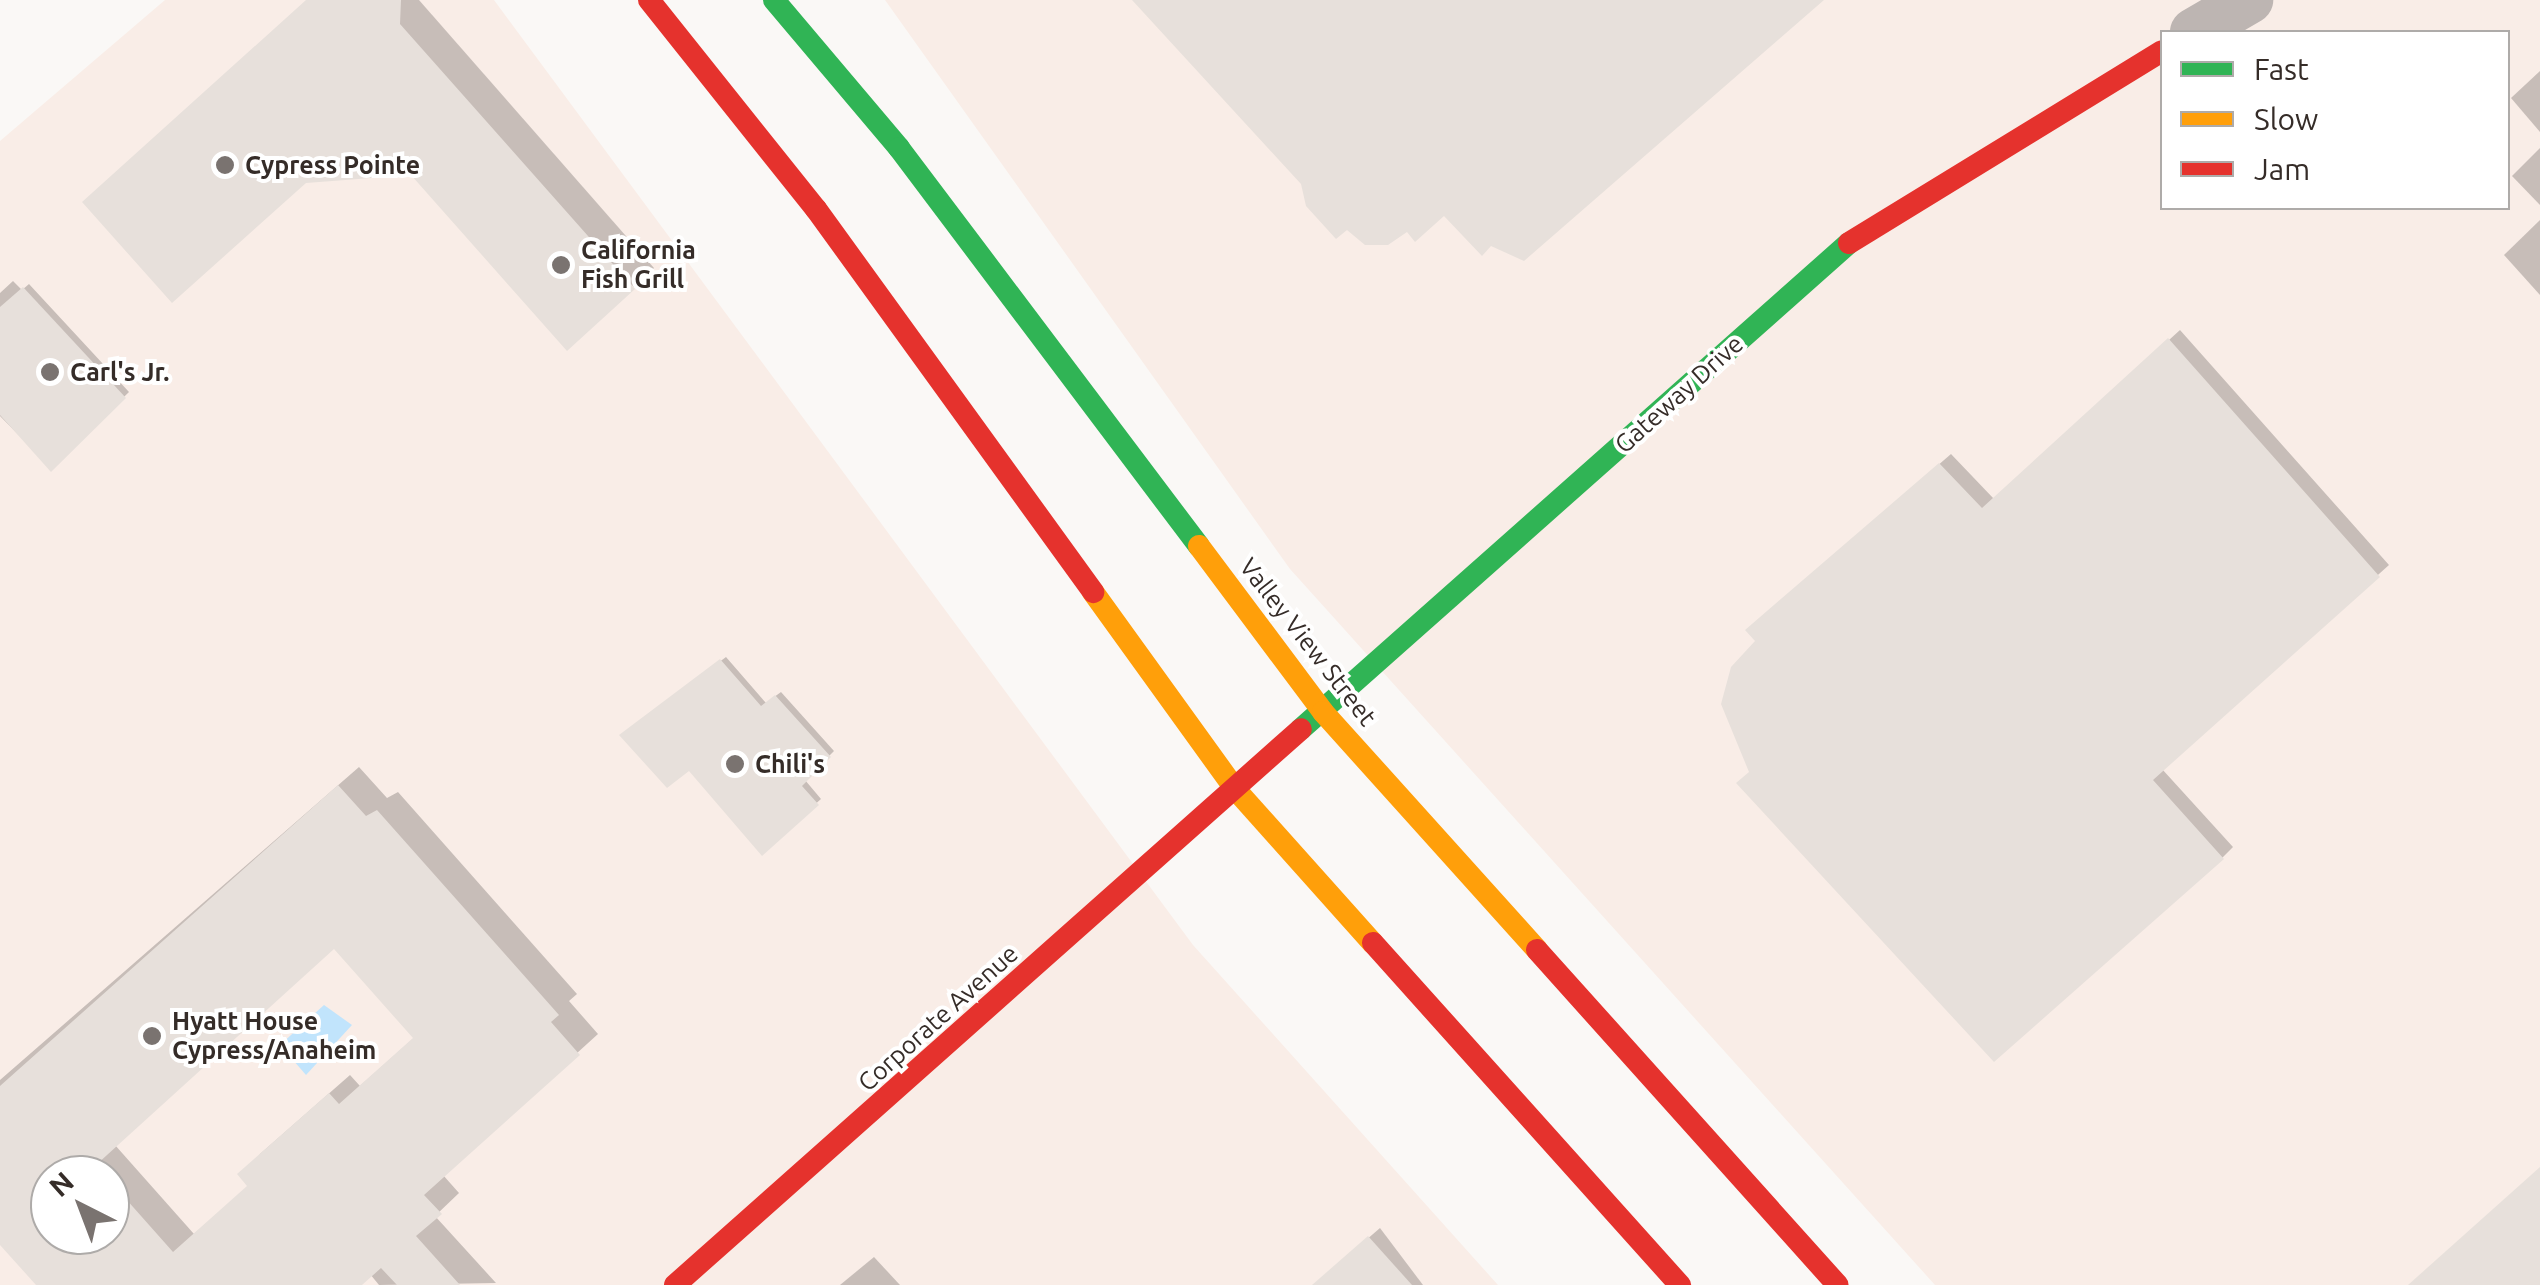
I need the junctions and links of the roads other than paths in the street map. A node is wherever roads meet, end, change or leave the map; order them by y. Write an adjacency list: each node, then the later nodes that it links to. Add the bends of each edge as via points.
1 (649, 0): 7 (main road, via 816,208)
2 (774, 0): 6 (main road, Valley View Street, via 899,148)
3 (2249, 0): 4 (street)
4 (2197, 30)
5 (2160, 52): 6 (main road, Gateway Drive, via 1863,230)
6 (1323, 712): 7 (main road, Gateway Drive); 10 (main road, Valley View Street)
7 (1236, 790): 8 (main road, Corporate Avenue); 9 (main road)
8 (675, 1285)
9 (1680, 1285)
10 (1838, 1285)

